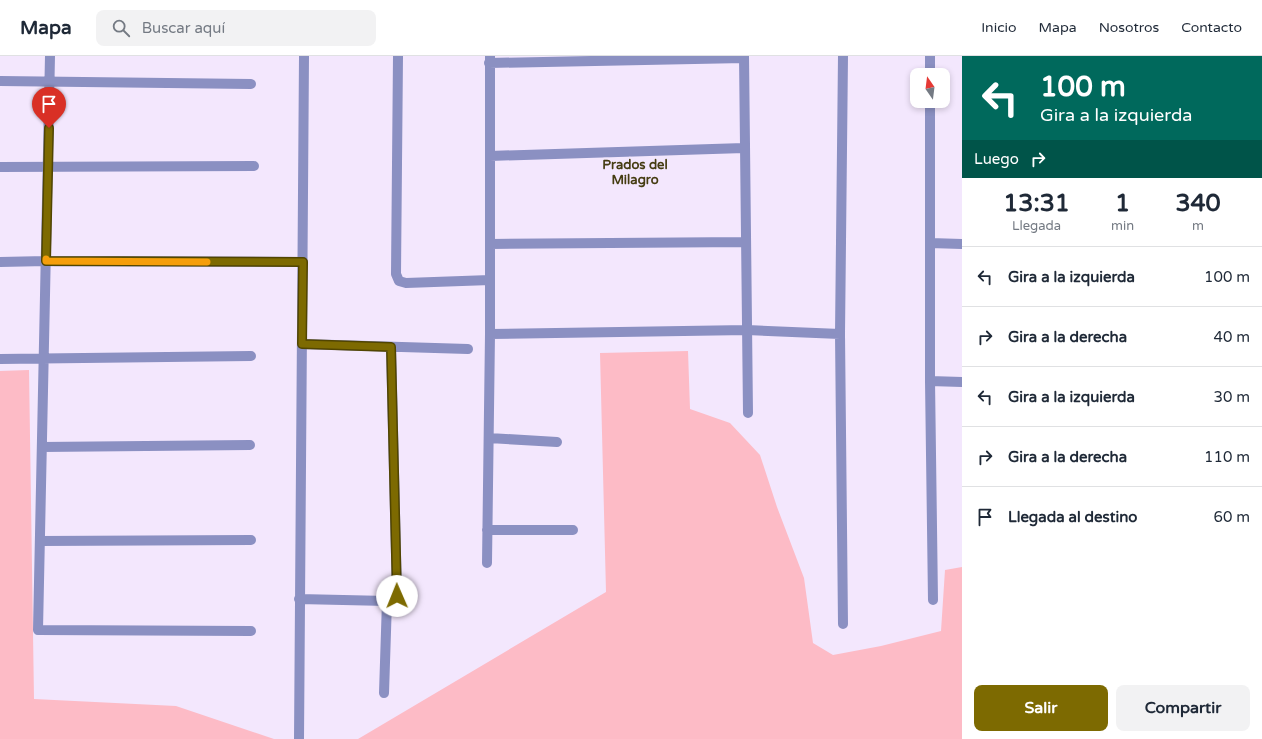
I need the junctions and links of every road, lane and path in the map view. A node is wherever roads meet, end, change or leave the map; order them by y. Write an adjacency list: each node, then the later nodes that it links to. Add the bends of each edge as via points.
1 (50, 56): 9 (street)
2 (304, 56): 24 (street)
3 (398, 56): 25 (street, via 396,274 399,281 406,283)
4 (843, 56): 28 (street)
5 (930, 56): 8 (street)
6 (744, 57): 7 (street); 13 (street)
7 (490, 60): 14 (street)
8 (930, 68)
9 (50, 80): 10 (street); 11 (street); 15 (street)
10 (0, 81)
11 (251, 84)
12 (930, 108): 19 (street)
13 (744, 148): 14 (street); 18 (street)
14 (490, 156): 20 (street)
15 (48, 166): 16 (street); 17 (street); 22 (street)
16 (254, 166)
17 (0, 168)
18 (746, 242): 20 (street); 26 (street)
19 (930, 243): 21 (street); 35 (street)
20 (490, 244): 25 (street)
21 (962, 244)
22 (46, 261): 23 (street); 24 (street); 34 (street)
23 (0, 262)
24 (303, 262): 29 (street)
25 (490, 280): 27 (street)
26 (747, 330): 27 (street); 28 (street); 37 (street)
27 (490, 334): 38 (street)
28 (840, 334): 50 (street)
29 (302, 344): 30 (street); 47 (street)
30 (391, 347): 31 (street); 49 (street, via 397,596)
31 (468, 349)
32 (251, 356): 34 (street)
33 (0, 359): 34 (street)
34 (44, 359): 41 (street)
35 (930, 381): 36 (street); 48 (street)
36 (962, 382)
37 (748, 413)
38 (489, 438): 39 (street); 42 (street)
39 (557, 442)
40 (250, 445): 41 (street)
41 (42, 447): 45 (street)
42 (488, 530): 43 (street); 46 (street)
43 (573, 530)
44 (251, 540): 45 (street)
45 (40, 541): 51 (street, via 38,630)
46 (487, 563)
47 (299, 600): 49 (street); 53 (street)
48 (933, 600)
49 (387, 602): 52 (street)
50 (843, 624)
51 (251, 631)
52 (384, 693)
53 (299, 739)

